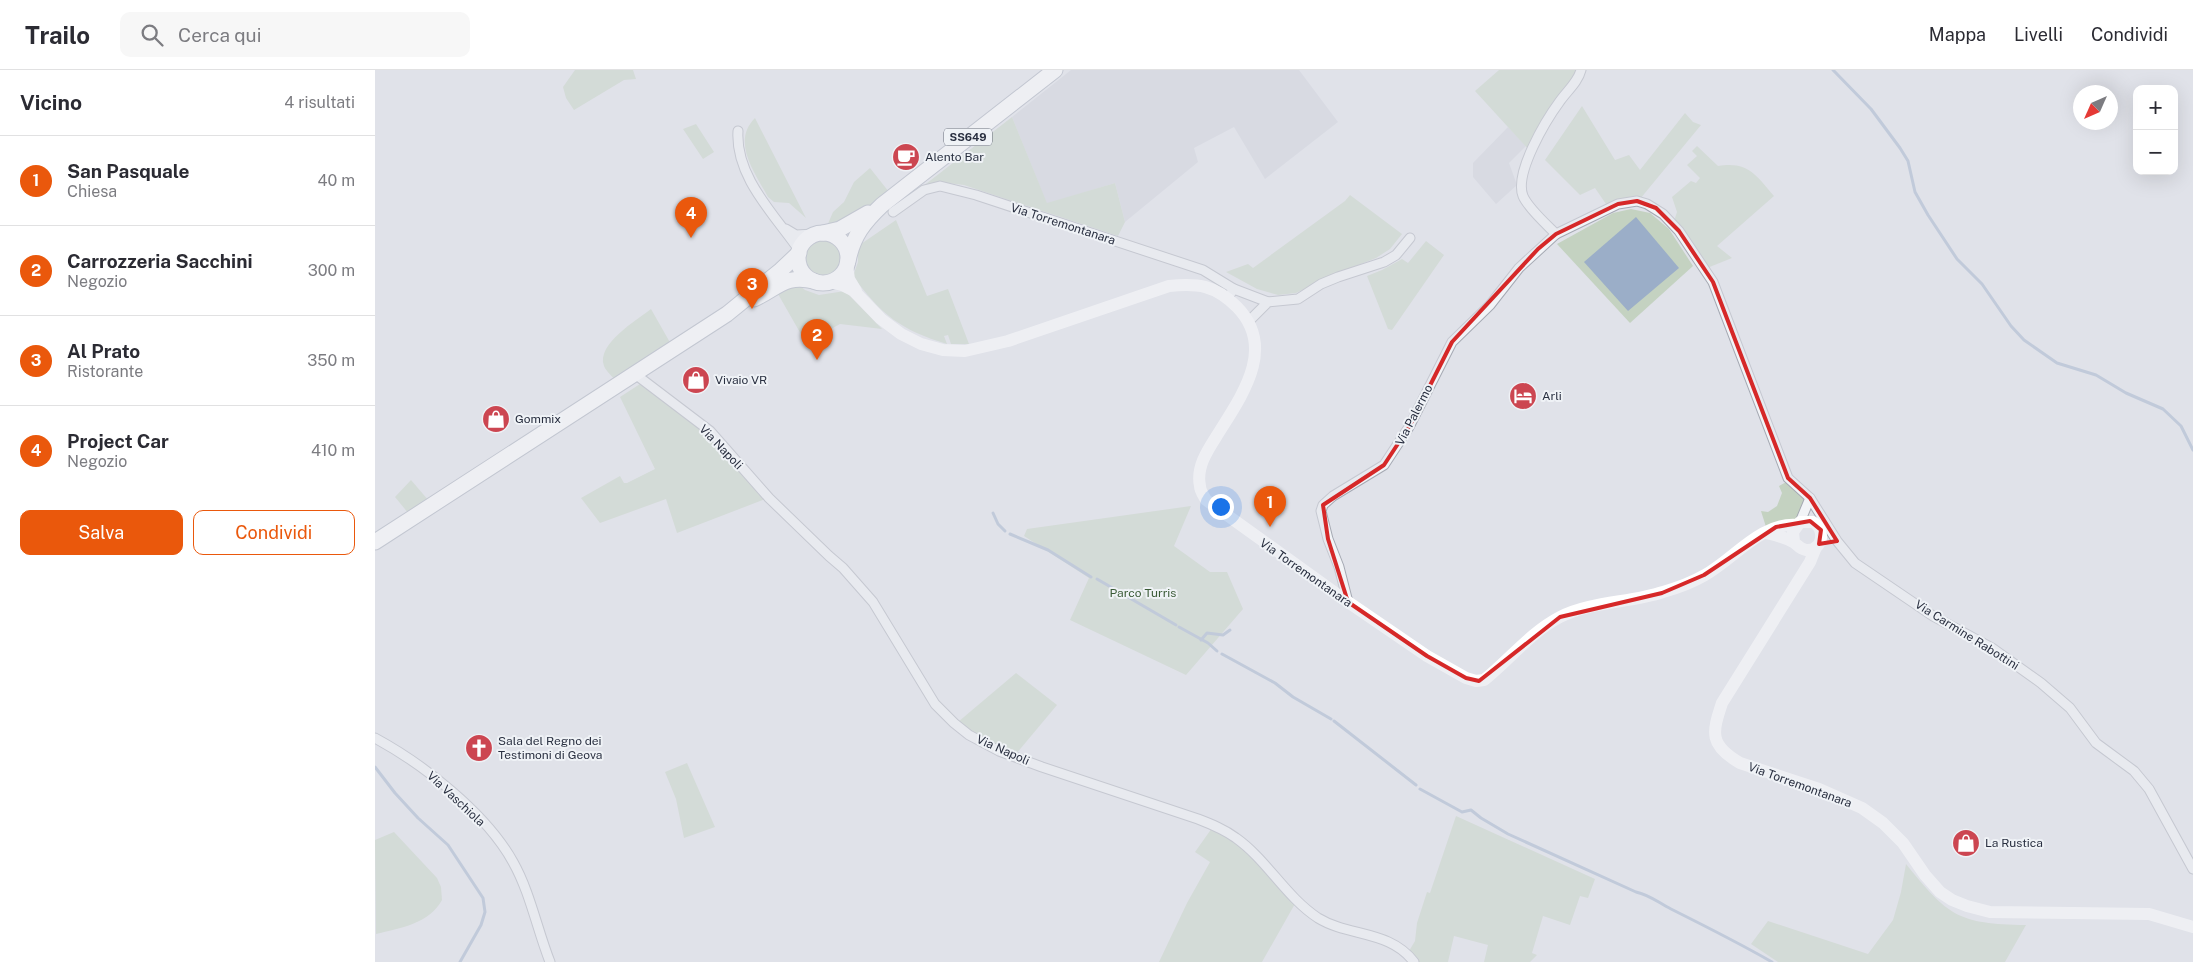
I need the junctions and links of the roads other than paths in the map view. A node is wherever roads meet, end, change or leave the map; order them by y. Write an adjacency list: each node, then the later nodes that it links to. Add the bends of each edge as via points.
1 (1055, 70): 4 (main road, SS649)
2 (1581, 70): 7 (street, via 1529,153 1521,181 1523,196)
3 (738, 131): 5 (street, via 741,157 760,196)
4 (887, 208): 6 (main road, SS649, via 840,229); 10 (main road, SS649, via 859,229); 12 (street, Via Torremontanara, via 940,186 1203,270)
5 (780, 225): 6 (street, via 797,235); 9 (street)
6 (819, 234): 9 (main road, SS649, via 803,243); 10 (main road, via 839,239 847,253)
7 (1556, 234): 18 (street, Via Palermo, via 1607,208 1627,202 1647,204 1667,218 1713,282 1788,478); 26 (street, Via Palermo, via 1519,268 1490,305 1452,342 1409,427 1384,465 1323,505 1321,511 1328,539)
8 (1410, 238): 14 (street, via 1384,262 1321,284 1298,299)
9 (799, 252): 11 (main road, via 801,270); 15 (main road, SS649)
10 (847, 263): 11 (main road, SS649, via 840,276); 13 (street, Via Torremontanara, via 851,283)
11 (821, 281): 13 (street, Via Torremontanara, via 848,288); 15 (main road, SS649, via 785,280)
12 (1230, 293): 13 (street, Via Torremontanara, via 1201,285 1169,286 1008,341 965,351 921,344 881,319); 14 (street); 16 (street, Via Torremontanara)
13 (864, 301)
14 (1268, 302): 16 (street)
15 (735, 308): 17 (main road, SS649)
16 (1249, 321): 26 (street, Via Torremontanara, via 1254,332 1255,360 1251,376 1205,456 1199,476 1200,487 1215,509)
17 (635, 374): 22 (main road, SS649); 31 (street, Via Napoli, via 710,431 769,498 843,568 873,602 935,704 969,735 999,751 1042,767 1220,828 1256,855 1298,902 1316,917 1331,926 1383,940)
18 (1810, 498): 19 (street); 21 (street, Via Carmine Rabottini)
19 (1799, 524): 20 (street, via 1776,527); 23 (street, via 1810,521 1819,527 1821,533); 24 (street, via 1793,532)
20 (1766, 533): 24 (street); 26 (street, Via Torremontanara, via 1704,575 1662,592 1560,617 1479,681 1466,678 1427,656)
21 (1837, 541): 23 (street); 28 (street, Via Carmine Rabottini, via 1863,569 1933,616 1992,648 2041,683 2069,708 2097,743 2134,771 2149,789)
22 (375, 542)
23 (1817, 545): 24 (street, via 1809,550); 25 (street, Via Torremontanara)
24 (1798, 546): 25 (street, via 1805,561)
25 (1804, 572): 29 (street, Via Torremontanara, via 1722,702 1713,728 1715,740 1729,756 1740,763 1819,789 1862,808 1903,843 1940,892 1967,906 1990,912 2149,914)
26 (1348, 602)
27 (375, 738): 30 (street, Via Vaschiola, via 424,769 484,823 513,861)
28 (2193, 869)
29 (2193, 927)
30 (550, 962)
31 (1414, 962)

